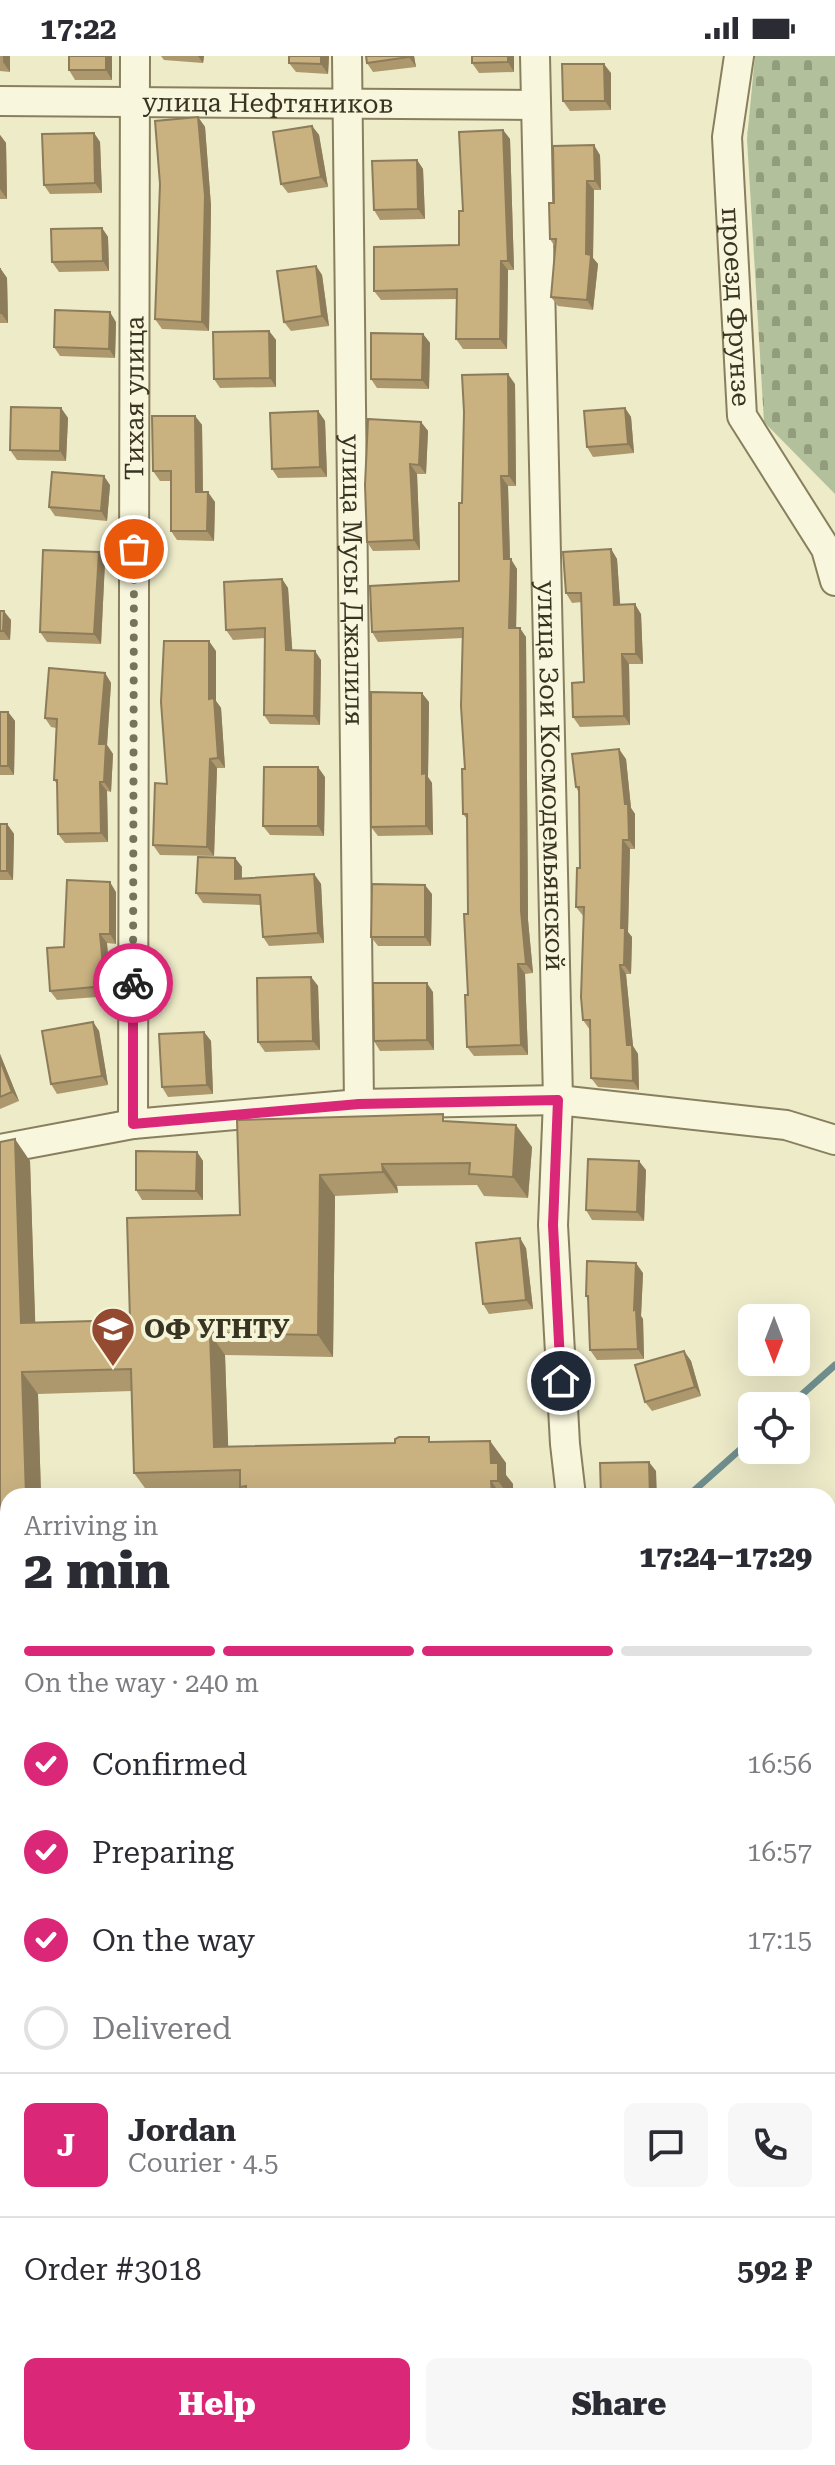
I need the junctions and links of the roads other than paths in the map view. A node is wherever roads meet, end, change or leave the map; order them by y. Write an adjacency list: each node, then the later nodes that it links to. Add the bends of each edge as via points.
1 (135, 56): 6 (street, Тихая улица)
2 (347, 56): 7 (street, улица Мусы Джалиля)
3 (535, 56): 8 (street, улица Зои Космодемьянской)
4 (739, 56): 9 (street, проезд Фрунзе, via 727,137 742,416 826,549)
5 (0, 101): 6 (street, улица Нефтяников)
6 (135, 102): 7 (street, улица Нефтяников); 12 (street, Тихая улица)
7 (347, 104): 8 (street, улица Нефтяников); 11 (street, улица Мусы Джалиля)
8 (534, 105): 10 (street, улица Зои Космодемьянской)
9 (835, 581)
10 (558, 1100): 11 (street); 13 (street, via 786,1125); 15 (street, улица Зои Космодемьянской, via 553,1225)
11 (359, 1104): 12 (street)
12 (133, 1124): 14 (street)
13 (835, 1140)
14 (0, 1149)
15 (570, 1488)

